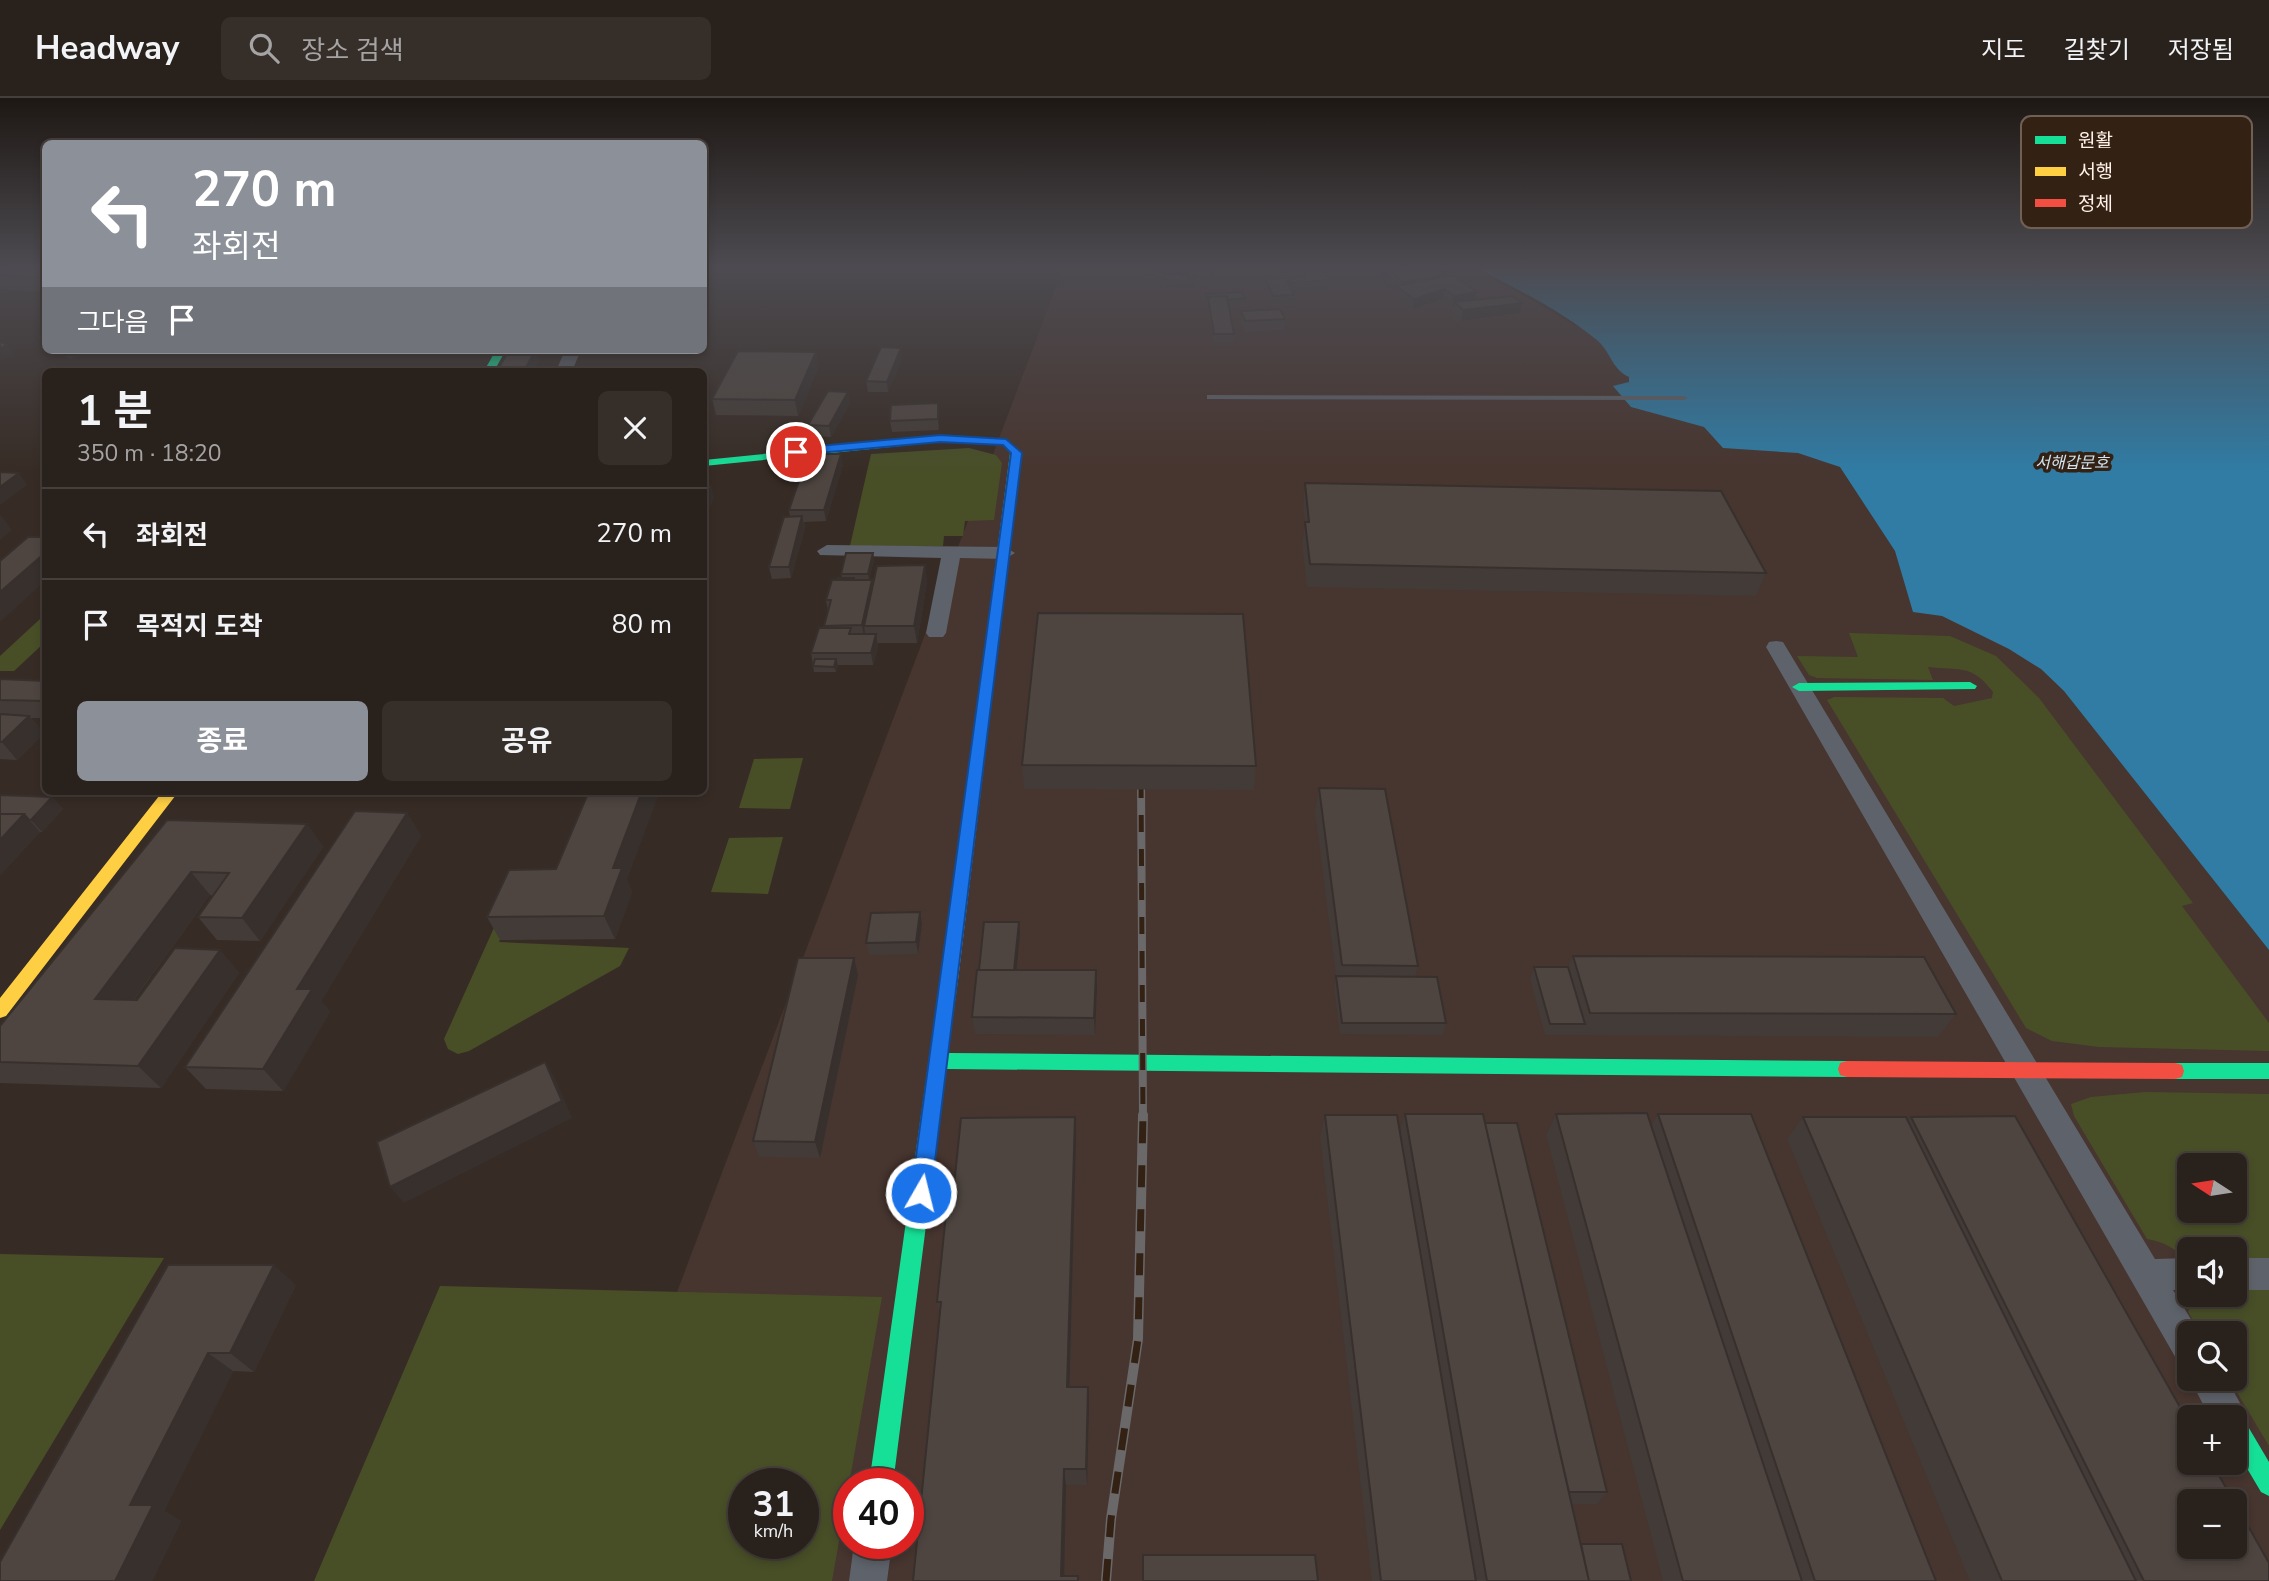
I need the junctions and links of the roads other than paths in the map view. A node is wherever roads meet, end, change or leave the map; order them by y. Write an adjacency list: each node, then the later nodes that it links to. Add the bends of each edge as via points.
1 (1210, 397): 2 (lane)
2 (1684, 398)
3 (707, 463): 6 (street, via 940,439 1006,442 1016,453)
4 (827, 551): 5 (street)
5 (952, 552): 6 (street); 7 (street)
6 (1005, 553): 13 (street)
7 (936, 633)
8 (1776, 647): 10 (street)
9 (1970, 686): 10 (street)
10 (1800, 687): 15 (street)
11 (168, 795): 12 (street)
12 (0, 1011)
13 (939, 1061): 15 (street); 22 (street)
14 (2269, 1071): 15 (street)
15 (2027, 1072): 19 (street)
16 (2269, 1273): 18 (street)
17 (2177, 1274): 19 (street)
18 (2247, 1274)
19 (2146, 1275): 20 (street)
20 (2177, 1328)
21 (2247, 1446): 23 (street)
22 (883, 1468)
23 (2269, 1484)
24 (871, 1559): 25 (street)
25 (868, 1581)

